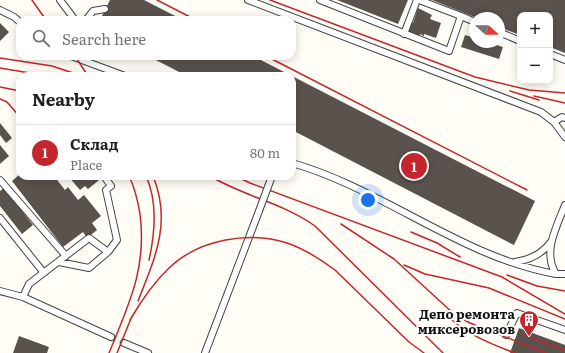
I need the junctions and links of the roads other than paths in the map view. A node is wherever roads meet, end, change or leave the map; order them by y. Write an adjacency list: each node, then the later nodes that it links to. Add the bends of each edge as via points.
1 (60, 0): 7 (lane)
2 (248, 0): 9 (lane)
3 (320, 0): 14 (lane)
4 (418, 0): 10 (lane); 14 (lane)
5 (106, 9): 8 (lane, via 93,11)
6 (0, 10): 12 (lane)
7 (72, 16)
8 (89, 16)
9 (290, 16)
10 (462, 16): 13 (lane); 14 (lane, via 449,51)
11 (296, 18): 22 (lane, via 541,112)
12 (16, 19)
13 (469, 19)
14 (404, 34)
15 (505, 35): 16 (lane)
16 (517, 40)
17 (553, 55): 19 (lane)
18 (85, 60): 20 (lane)
19 (565, 60)
20 (115, 72)
21 (565, 118): 22 (lane)
22 (554, 122): 23 (lane)
23 (565, 137)
24 (296, 164): 34 (lane, via 350,185)
25 (107, 180): 31 (lane, via 111,186 106,190 117,240)
26 (271, 180): 45 (lane, bridge)
27 (1, 183): 32 (lane)
28 (565, 205): 30 (lane)
29 (0, 218): 35 (lane)
30 (552, 239): 34 (lane, via 535,257); 36 (lane, via 550,260)
31 (108, 252): 32 (lane, via 89,238); 33 (lane, via 89,268)
32 (66, 256): 33 (lane)
33 (59, 262): 35 (lane)
34 (512, 263): 36 (lane)
35 (44, 273): 39 (lane, via 29,284)
36 (556, 274): 37 (lane)
37 (565, 274)
38 (0, 290): 39 (lane)
39 (23, 297): 42 (lane)
40 (565, 330): 41 (lane, via 517,313)
41 (506, 335)
42 (111, 337)
43 (124, 343): 44 (lane)
44 (148, 353)
45 (205, 353)

